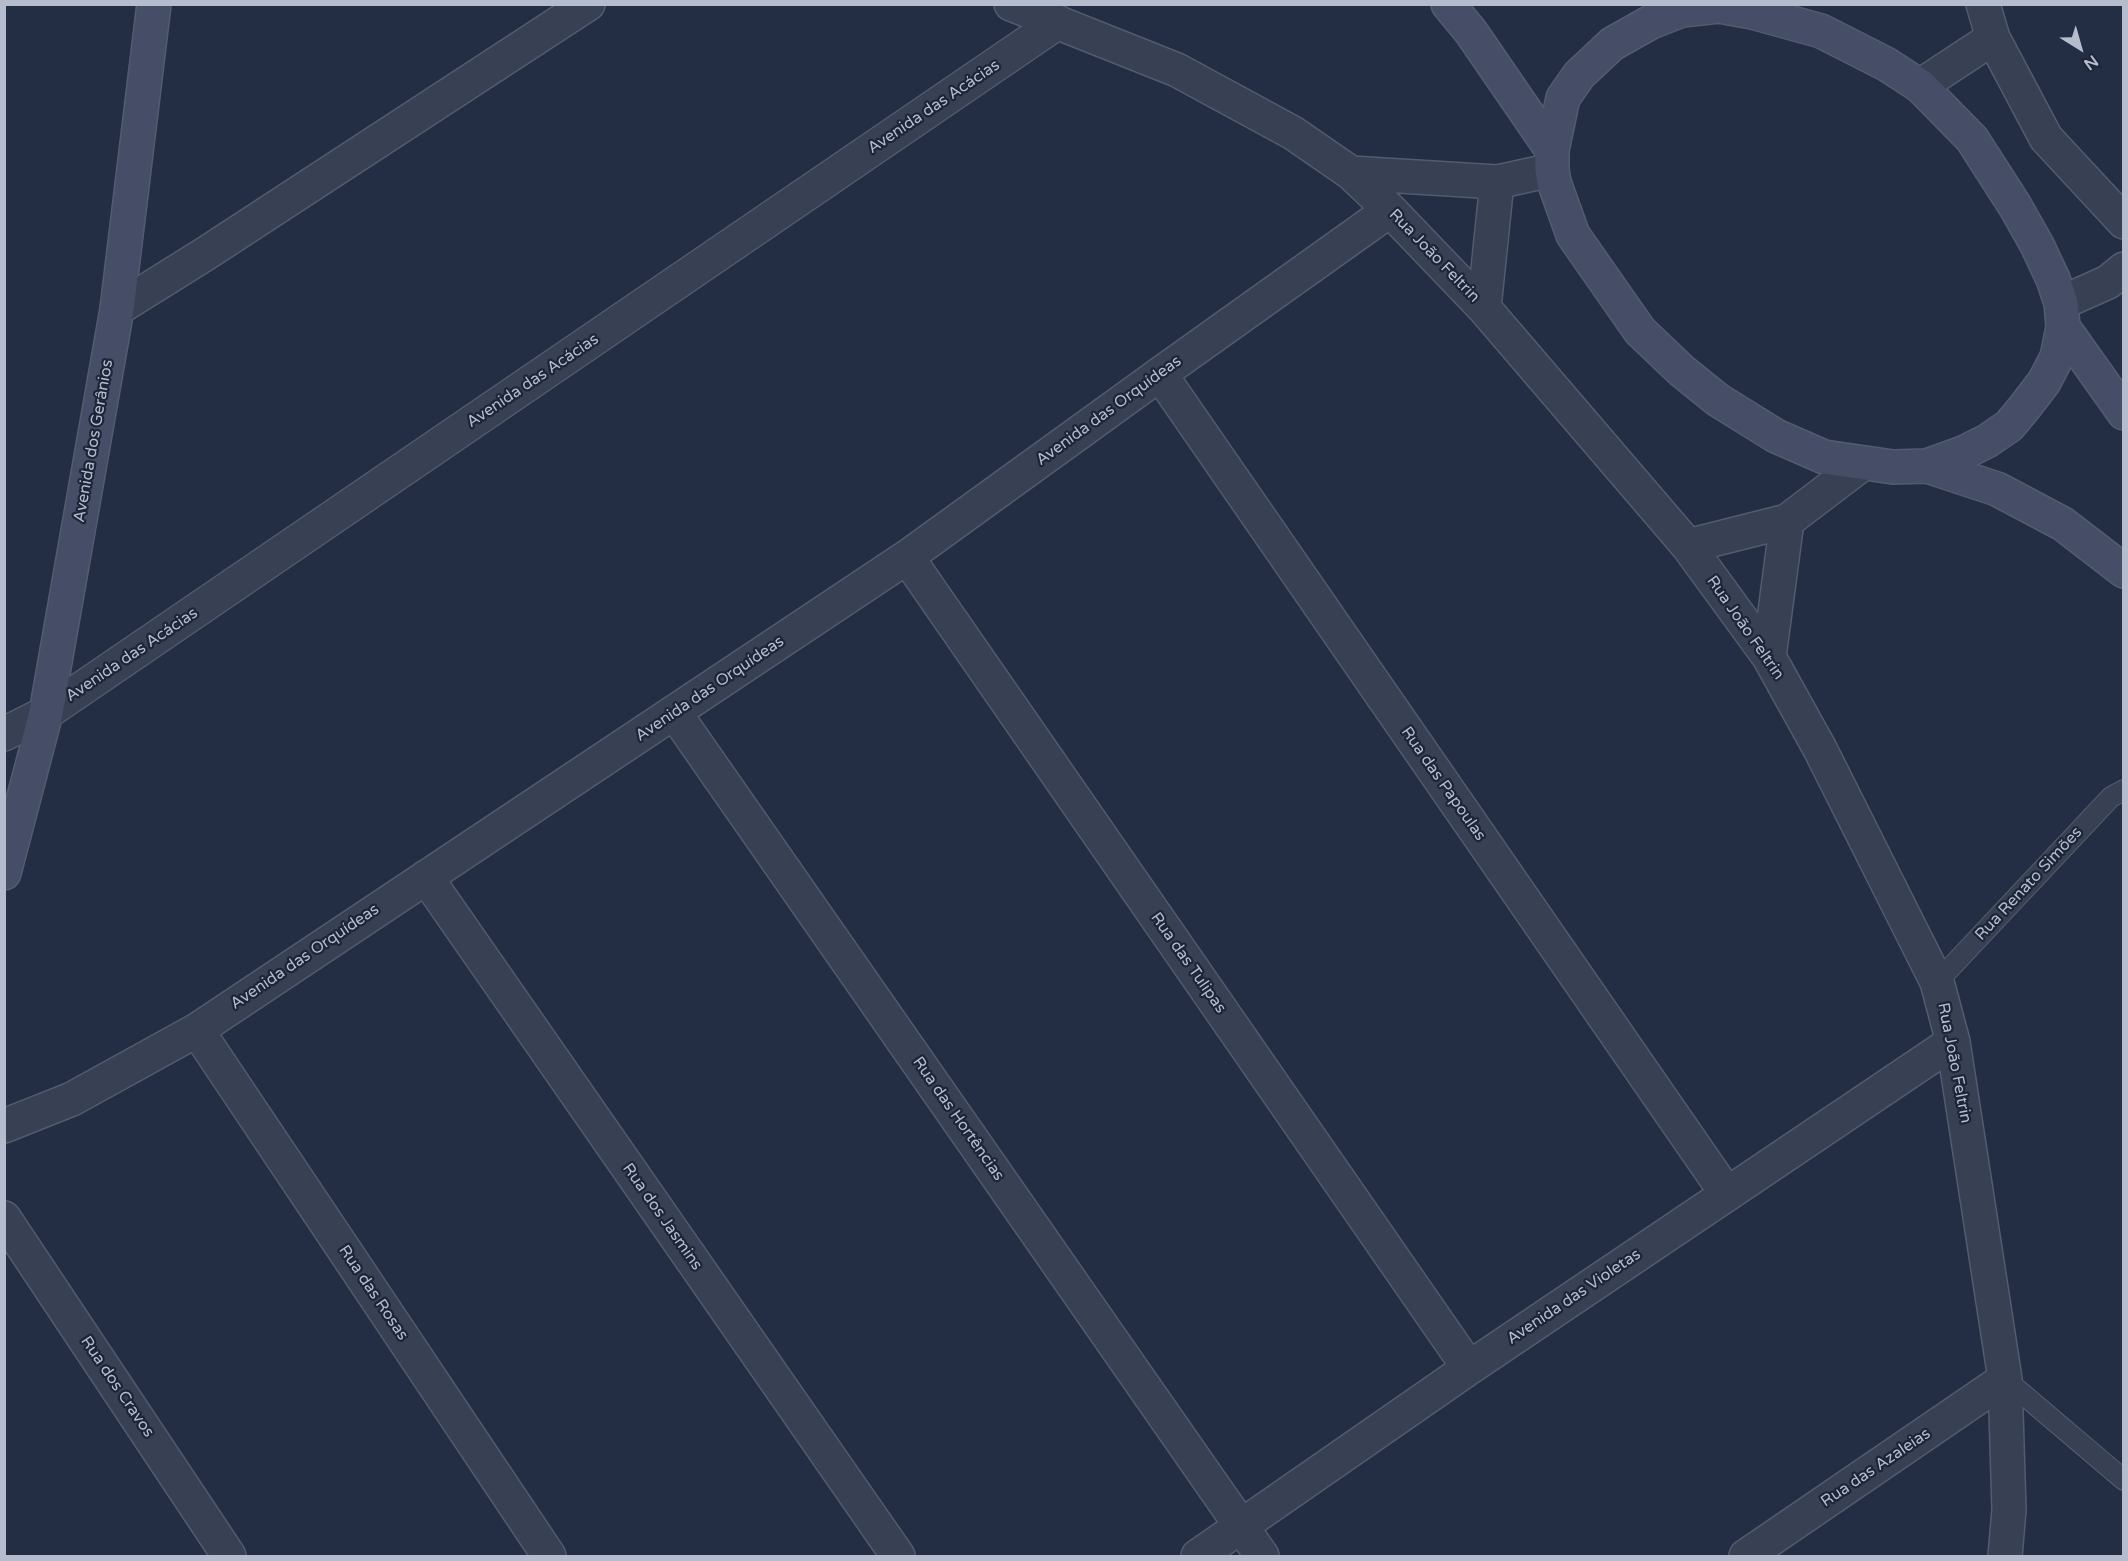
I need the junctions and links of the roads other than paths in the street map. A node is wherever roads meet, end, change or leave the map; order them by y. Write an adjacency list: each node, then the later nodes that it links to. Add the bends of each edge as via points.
1 (154, 4): 18 (main road, Avenida dos Gerânios)
2 (588, 4): 18 (street)
3 (1011, 4): 8 (street, Rua João Feltrin)
4 (1448, 4): 11 (main road, via 1471,32)
5 (1983, 4): 9 (street)
6 (1673, 7): 7 (main road); 11 (main road, via 1611,44 1579,75 1563,98)
7 (1763, 8): 10 (main road, via 1821,31)
8 (1058, 22): 12 (street, Rua João Feltrin, via 1177,70 1293,133); 30 (street, Avenida das Acácias)
9 (1993, 38): 10 (street); 15 (street, via 2046,138)
10 (1920, 86): 19 (main road, via 1972,140 1996,176 2037,245 2053,279)
11 (1552, 160): 13 (street); 22 (main road, via 1554,182 1573,235 1640,331 1718,400 1776,436 1824,457)
12 (1351, 173): 13 (street); 14 (street, Rua João Feltrin)
13 (1497, 182): 17 (street)
14 (1390, 210): 17 (street, Rua João Feltrin); 20 (street, Avenida das Orquídeas)
15 (2124, 222)
16 (2124, 269): 19 (street)
17 (1484, 308): 25 (street, Rua João Feltrin)
18 (117, 309): 30 (main road, Avenida dos Gerânios)
19 (2062, 315): 21 (main road); 23 (main road, via 2057,357 2044,382 2009,426 1988,441)
20 (1160, 374): 26 (street, Avenida das Orquídeas); 39 (street, Rua das Papoulas)
21 (2124, 412)
22 (1862, 464): 23 (main road); 24 (street)
23 (1927, 466): 27 (main road, via 1997,489 2063,524)
24 (1787, 521): 25 (street); 28 (street)
25 (1688, 546): 28 (street, Rua João Feltrin)
26 (907, 557): 29 (street, Avenida das Orquídeas); 41 (street, Rua das Tulipas)
27 (2124, 571)
28 (1769, 657): 35 (street, Rua João Feltrin, via 1820,749)
29 (674, 712): 34 (street, Avenida das Orquídeas); 44 (street, Rua das Hortências)
30 (46, 713): 31 (street, Avenida das Acácias); 33 (main road, Avenida dos Gerânios)
31 (4, 734)
32 (2124, 790): 35 (lane, Rua Renato Simões, via 2111,797)
33 (6, 856)
34 (426, 877): 36 (street, Avenida das Orquídeas); 47 (street, Rua dos Jasmins)
35 (1937, 982): 37 (street, Rua João Feltrin)
36 (197, 1030): 38 (street, Avenida das Orquídeas, via 72,1099); 46 (street, Rua das Rosas)
37 (1953, 1042): 39 (street, Avenida das Violetas); 42 (street, Rua João Feltrin)
38 (4, 1126)
39 (1727, 1194): 41 (street, Avenida das Violetas)
40 (4, 1218): 45 (street, Rua dos Cravos)
41 (1468, 1368): 44 (street, Avenida das Violetas)
42 (2005, 1379): 43 (lane); 50 (street, Rua das Azaleias); 51 (street, Rua João Feltrin, via 2009,1510)
43 (2124, 1480)
44 (1242, 1526): 48 (street, Avenida das Violetas); 49 (street, Rua das Hortências)
45 (229, 1557)
46 (549, 1557)
47 (898, 1557)
48 (1198, 1557)
49 (1262, 1557)
50 (1746, 1557)
51 (2005, 1557)

